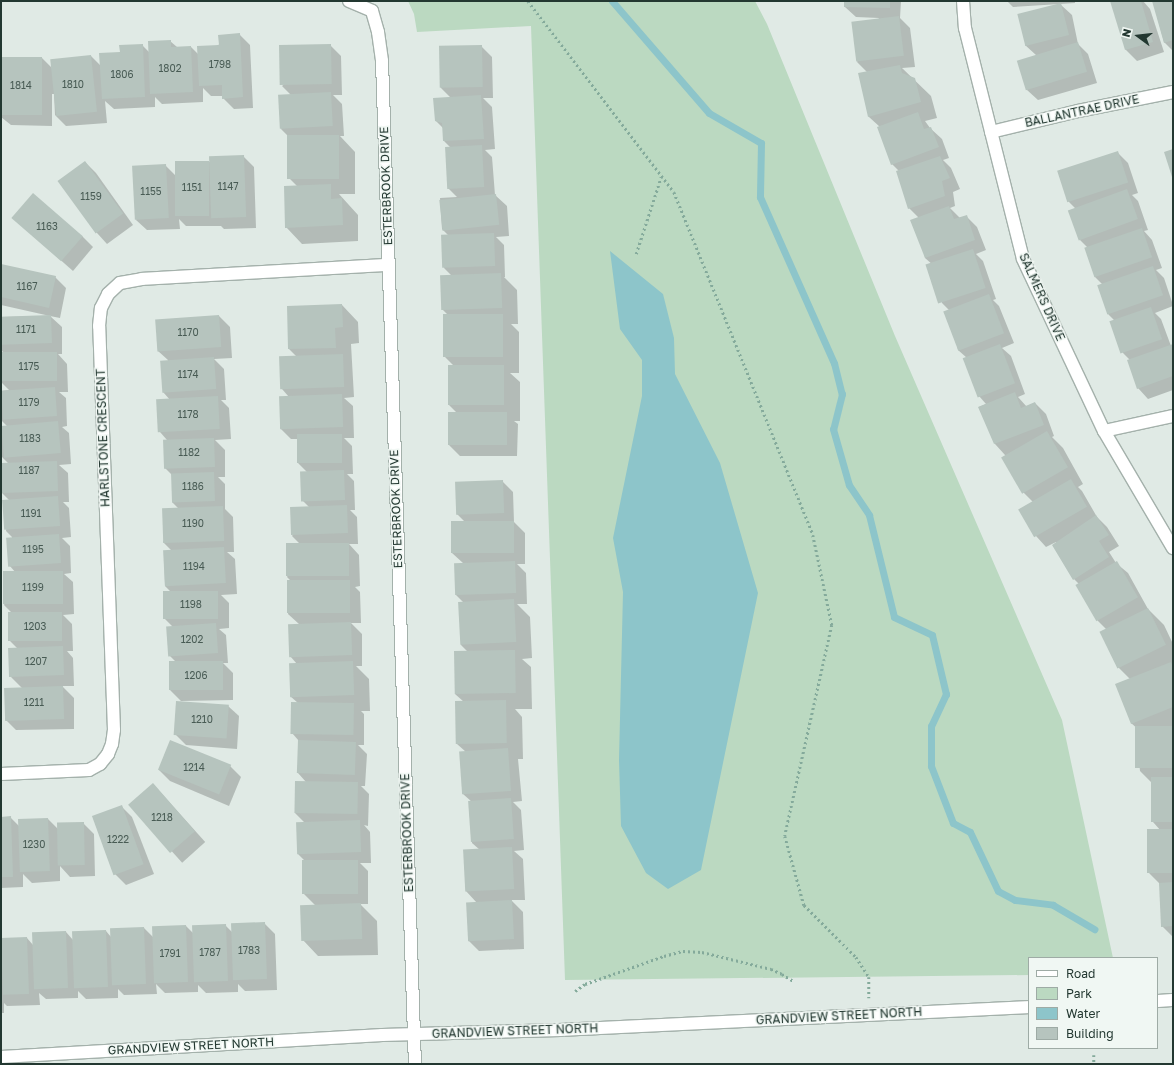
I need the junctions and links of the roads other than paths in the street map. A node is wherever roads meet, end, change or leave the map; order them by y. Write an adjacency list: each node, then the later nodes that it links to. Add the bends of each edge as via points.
1 (349, 1): 5 (street, ESTERBROOK DRIVE, via 372,11 378,32 382,61)
2 (964, 1): 4 (street, SALMERS DRIVE, via 965,28)
3 (1173, 92): 4 (street, BALLANTRAE DRIVE)
4 (992, 132): 7 (street, SALMERS DRIVE, via 1023,259)
5 (388, 265): 9 (street, HARLSTONE CRESCENT, via 142,279 120,283 108,294 101,308 99,326 114,730 112,744 100,764 89,770); 13 (street, ESTERBROOK DRIVE)
6 (1173, 416): 7 (street)
7 (1104, 431): 8 (street, SALMERS DRIVE)
8 (1173, 548)
9 (1, 774)
10 (1173, 1000): 11 (street)
11 (1158, 1001)
12 (1028, 1007): 13 (street, GRANDVIEW STREET NORTH, via 560,1030)
13 (414, 1034): 14 (street, GRANDVIEW STREET NORTH); 15 (street, ESTERBROOK DRIVE)
14 (1, 1057)
15 (415, 1064)

